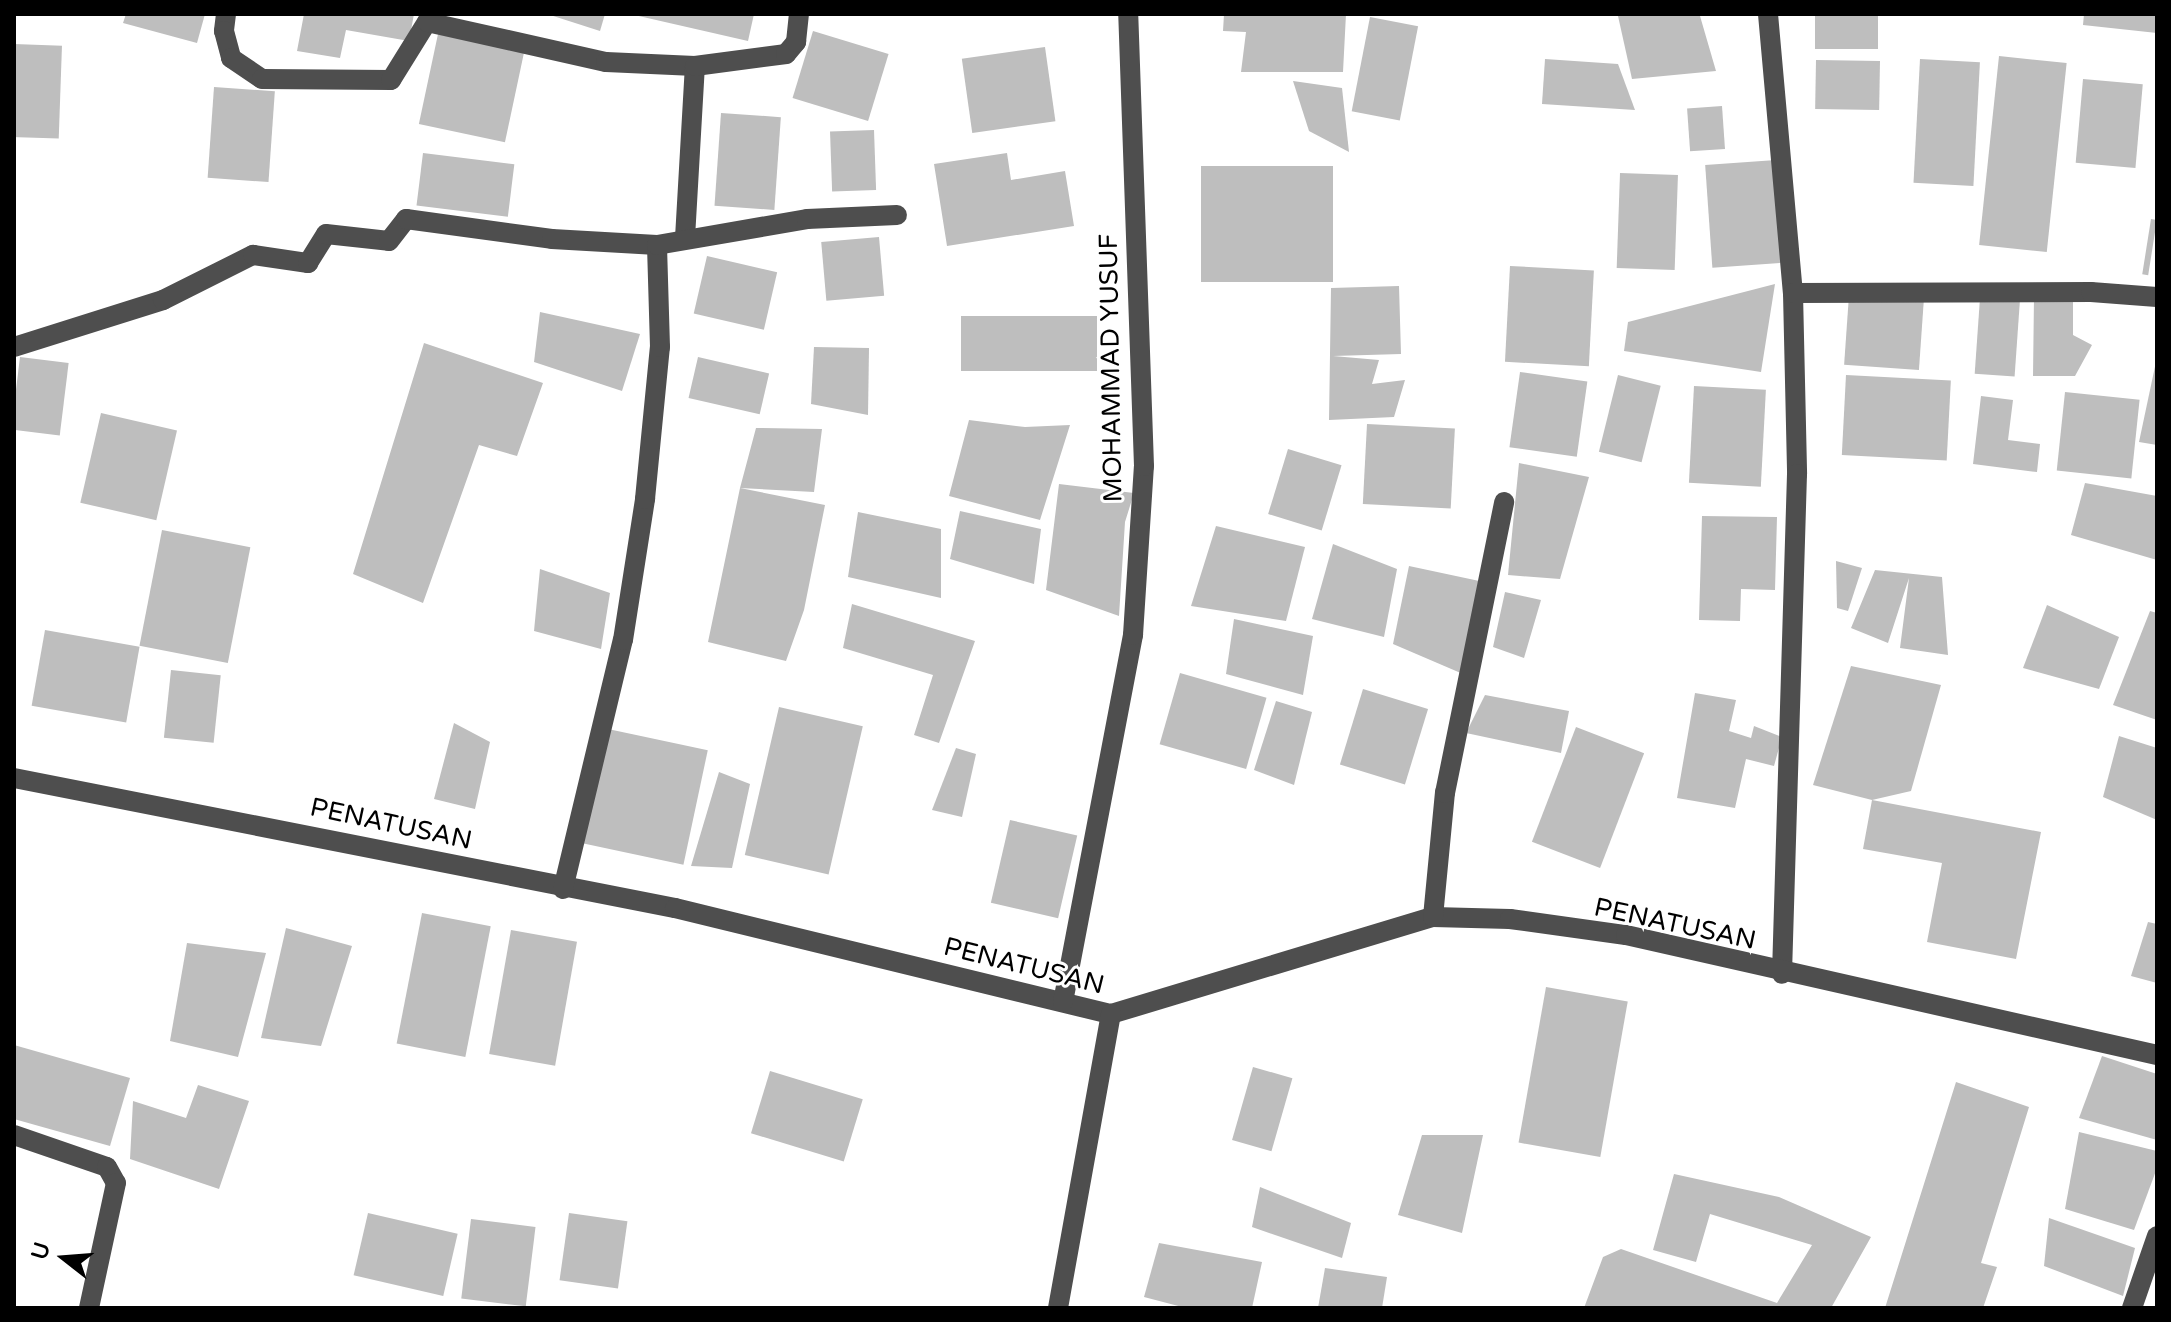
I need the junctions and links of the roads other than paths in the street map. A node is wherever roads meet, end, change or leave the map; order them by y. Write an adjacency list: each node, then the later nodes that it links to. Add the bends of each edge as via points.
1 (226, 14): 5 (street, via 231,58 262,79 391,80 427,22 606,62)
2 (799, 14): 5 (street, via 796,42 786,54)
3 (1128, 14): 17 (street, MOHAMMAD YUSUF, via 1144,466 1133,635)
4 (1768, 14): 9 (street)
5 (695, 66): 7 (street)
6 (897, 215): 7 (street, via 807,219)
7 (685, 238): 8 (street)
8 (657, 245): 11 (street, via 552,239 406,219 389,241 326,234 308,263 253,255 163,300); 14 (street, via 660,347 645,499 623,640)
9 (1793, 293): 10 (street, via 2091,292); 16 (street, via 1795,639)
10 (2157, 297)
11 (14, 347)
12 (1504, 502): 15 (street, via 1445,793)
13 (14, 778): 14 (street, PENATUSAN, via 453,862)
14 (563, 889): 17 (street, PENATUSAN, via 675,908)
15 (1433, 917): 16 (street, PENATUSAN, via 1510,919 1626,935); 18 (street, PENATUSAN)
16 (1782, 974): 19 (street, PENATUSAN)
17 (1063, 1002): 18 (street, PENATUSAN)
18 (1111, 1014): 23 (street)
19 (2157, 1055)
20 (14, 1135): 22 (street, via 107,1167 116,1183)
21 (2157, 1236): 24 (street)
22 (89, 1308)
23 (1058, 1308)
24 (2132, 1308)

